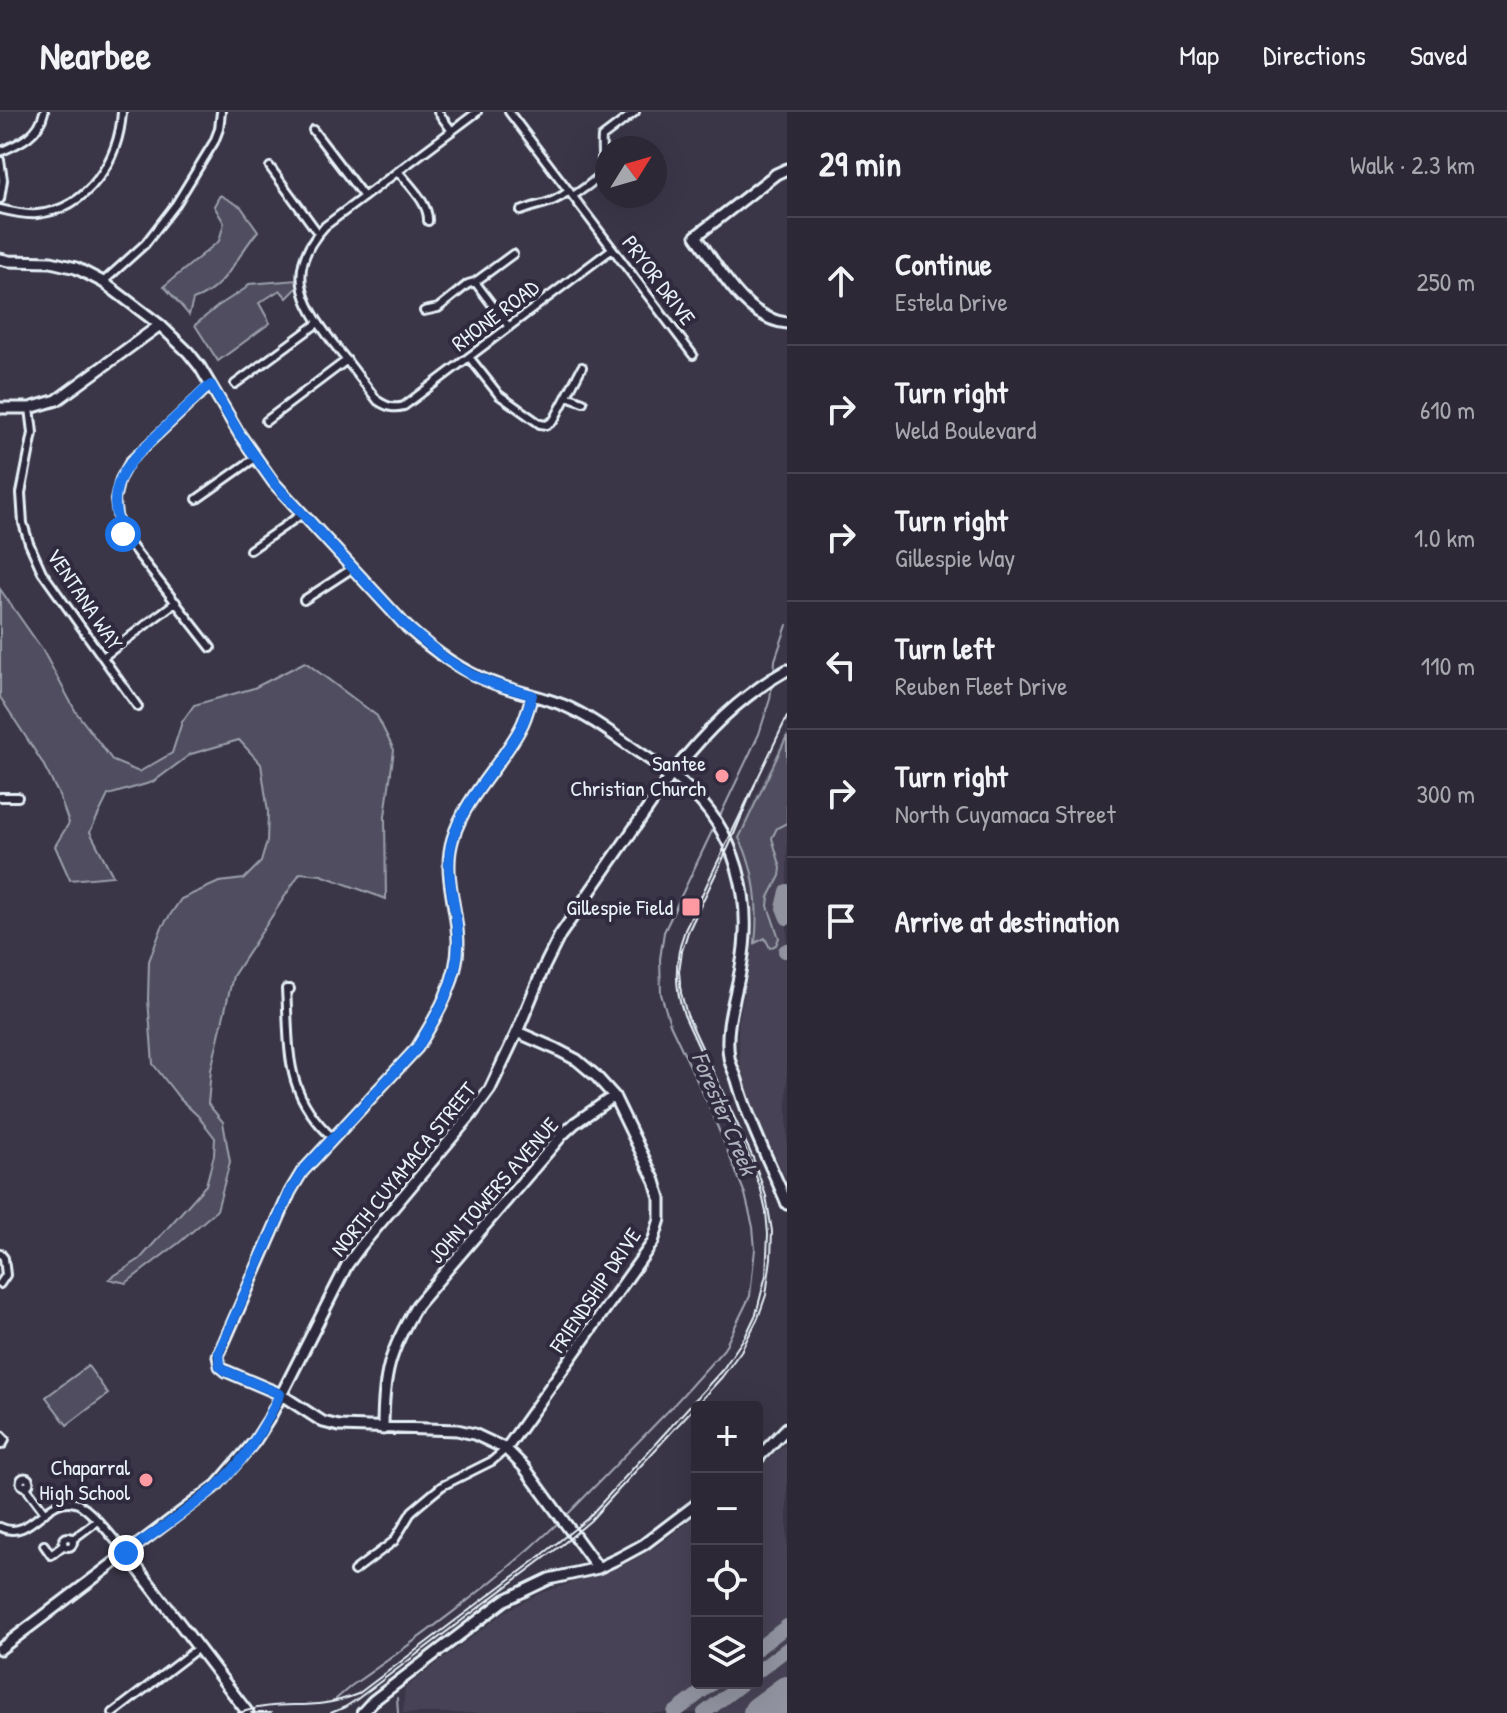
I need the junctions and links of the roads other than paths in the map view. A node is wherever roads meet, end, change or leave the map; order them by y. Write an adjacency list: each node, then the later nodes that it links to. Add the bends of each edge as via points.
1 (44, 112): 10 (street, via 33,134)
2 (122, 112): 18 (street, via 112,155 82,196 49,212)
3 (221, 112): 25 (street, via 214,142 176,204 145,244)
4 (438, 112): 9 (street)
5 (477, 112): 9 (street)
6 (509, 112): 15 (street, PRYOR DRIVE)
7 (635, 112): 15 (street, via 602,137 598,177)
8 (313, 130): 16 (street)
9 (452, 131): 14 (street)
10 (0, 152)
11 (0, 160): 17 (street)
12 (270, 167): 21 (street)
13 (787, 169): 29 (main road, via 696,236 756,313)
14 (398, 171): 16 (street); 20 (street, via 429,212)
15 (571, 194): 19 (street); 22 (street, PRYOR DRIVE)
16 (364, 197): 21 (street)
17 (0, 199)
18 (0, 209)
19 (521, 211)
20 (428, 221)
21 (318, 233): 28 (street, via 307,249 301,284)
22 (612, 249): 31 (street, RHONE ROAD); 32 (street, PRYOR DRIVE)
23 (513, 254): 26 (street)
24 (0, 259): 25 (main road, via 63,264)
25 (103, 282): 30 (main road)
26 (475, 282): 27 (street, via 438,308); 31 (street)
27 (424, 311)
28 (318, 323): 34 (street); 36 (street)
29 (787, 323)
30 (160, 325): 37 (main road); 41 (main road, via 65,395)
31 (509, 327): 33 (street, RHONE ROAD)
32 (693, 355)
33 (469, 357): 34 (street, RHONE ROAD, via 398,408 378,401); 38 (street, via 499,395 540,424 554,420)
34 (347, 360): 42 (street)
35 (582, 367): 38 (street)
36 (235, 384)
37 (211, 385): 43 (main road); 49 (street, via 130,461 116,493 123,534)
38 (567, 396): 39 (street)
39 (583, 402)
40 (0, 408): 41 (main road)
41 (30, 408): 51 (street, VENTANA WAY, via 33,433 21,493 26,533 42,572)
42 (266, 421)
43 (255, 458): 44 (street); 45 (main road)
44 (197, 499)
45 (302, 514): 46 (street); 47 (main road)
46 (250, 550)
47 (353, 568): 48 (street); 53 (main road, via 407,627 446,659 470,674)
48 (304, 600)
49 (176, 602): 50 (street); 51 (street)
50 (211, 648)
51 (103, 657): 54 (street, VENTANA WAY)
52 (786, 670): 55 (main road, NORTH CUYAMACA STREET, via 711,727)
53 (532, 695): 55 (main road, via 584,716); 61 (main road, via 520,729 452,840 448,877 458,939 451,982 417,1048)
54 (138, 707)
55 (671, 775): 59 (main road, NORTH CUYAMACA STREET, via 560,935); 62 (main road, via 709,811 741,880 745,941 729,1059)
56 (0, 797): 57 (street)
57 (18, 797)
58 (290, 989): 61 (street, via 292,1074 304,1105)
59 (517, 1032): 60 (main road, via 577,1060); 65 (main road, NORTH CUYAMACA STREET, via 490,1089 347,1265)
60 (614, 1096): 67 (main road, JOHN TOWERS AVENUE, via 563,1134 417,1305 392,1352); 70 (main road, FRIENDSHIP DRIVE, via 655,1181 660,1198 657,1231)
61 (334, 1139): 65 (main road, via 290,1192 219,1352 226,1371)
62 (787, 1204)
63 (0, 1253): 64 (street, via 6,1275)
64 (0, 1284)
65 (280, 1394): 67 (main road, via 323,1422); 79 (main road, NORTH CUYAMACA STREET, via 255,1441 217,1485)
66 (787, 1428): 71 (main road)
67 (383, 1429): 70 (main road, via 457,1430)
68 (0, 1434): 69 (street, via 5,1439)
69 (0, 1445)
70 (506, 1449): 80 (main road); 81 (street, via 442,1486 412,1511 394,1541)
71 (763, 1453)
72 (25, 1486): 74 (street)
73 (691, 1509): 80 (main road, via 643,1545)
74 (45, 1513): 75 (street, via 71,1502); 76 (street, via 24,1529)
75 (97, 1521): 78 (street, via 71,1546 51,1555); 79 (street)
76 (3, 1529): 77 (street)
77 (0, 1538)
78 (44, 1545)
79 (126, 1553): 82 (main road); 83 (main road, NORTH CUYAMACA STREET)
80 (598, 1568): 86 (main road, via 549,1579 505,1600)
81 (354, 1571)
82 (198, 1648): 84 (street); 85 (main road)
83 (0, 1649)
84 (113, 1713)
85 (248, 1713)
86 (362, 1713)

